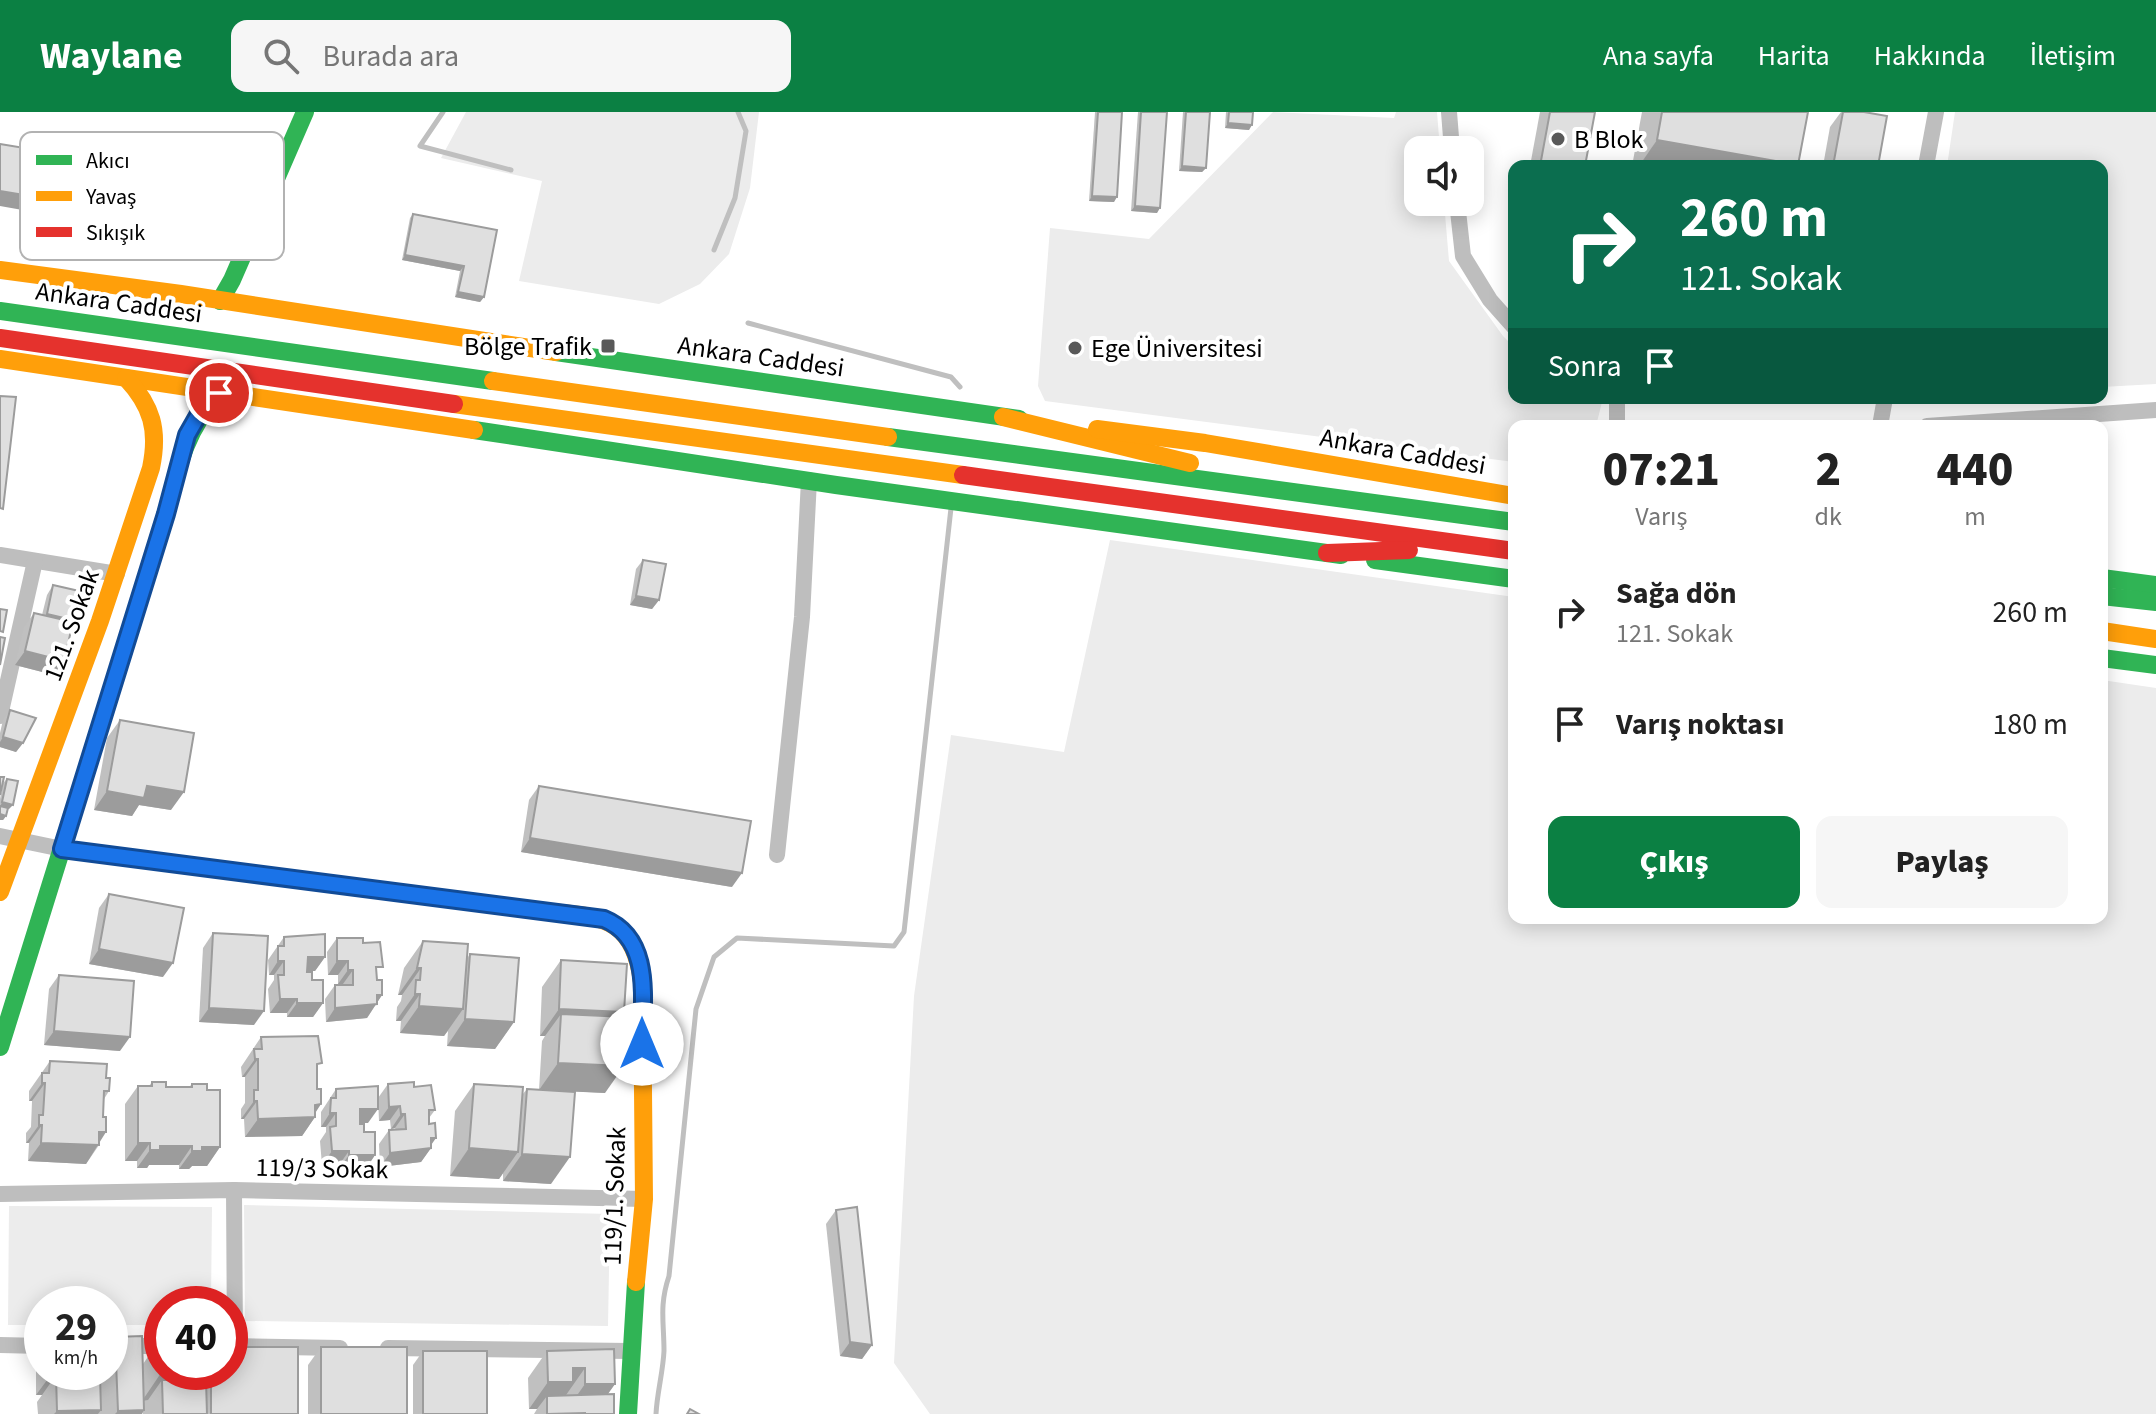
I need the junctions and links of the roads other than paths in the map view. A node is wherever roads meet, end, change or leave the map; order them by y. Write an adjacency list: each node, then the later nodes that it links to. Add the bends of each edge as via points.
1 (305, 112): 5 (main road)
2 (1449, 112): 4 (street)
3 (1936, 112): 6 (street)
4 (1451, 136)
5 (284, 160)
6 (1927, 160)
7 (1459, 216): 12 (street, via 1463,256)
8 (241, 260): 10 (main road)
9 (0, 270): 10 (main road, Ankara Caddesi)
10 (220, 301): 18 (main road, Ankara Caddesi)
11 (0, 311): 22 (main road, Ankara Caddesi)
12 (1508, 320)
13 (0, 338): 24 (main road, Ankara Caddesi)
14 (0, 359): 15 (main road)
15 (126, 378): 16 (main road); 29 (main road, 121. Sokak, via 151,410 155,431 152,460)
16 (219, 393): 20 (main road); 42 (main road, via 187,435)
17 (2156, 410): 19 (street)
18 (1003, 417): 21 (main road, Ankara Caddesi, via 1205,443); 22 (main road)
19 (2013, 420)
20 (809, 480): 26 (main road); 43 (street, via 802,617)
21 (1508, 495)
22 (1339, 499): 23 (main road, Ankara Caddesi)
23 (1508, 521)
24 (1486, 548): 25 (main road); 26 (main road)
25 (1508, 550)
26 (1327, 553): 30 (main road)
27 (0, 555): 28 (street)
28 (35, 561): 29 (street); 39 (street)
29 (117, 574): 41 (main road, 121. Sokak)
30 (1508, 578)
31 (2108, 579): 32 (main road)
32 (2156, 585)
33 (2108, 597): 34 (main road)
34 (2156, 602)
35 (2108, 632): 36 (main road)
36 (2154, 639)
37 (2108, 659): 38 (main road)
38 (2156, 665)
39 (0, 716)
40 (0, 836): 41 (street)
41 (20, 839): 42 (street); 44 (main road, 121. Sokak)
42 (62, 849): 45 (main road); 48 (main road, 119/1. Sokak, via 604,919 618,925 639,956 642,982)
43 (777, 855)
44 (0, 892)
45 (0, 1047)
46 (234, 1190): 47 (street, 119/3 Sokak); 48 (street, 119/3 Sokak); 49 (street)
47 (0, 1194)
48 (644, 1199): 53 (main road, 119/1. Sokak)
49 (233, 1286)
50 (0, 1345): 51 (street)
51 (24, 1346)
52 (248, 1346): 53 (street)
53 (630, 1351): 54 (main road, 119/1. Sokak)
54 (628, 1414)

